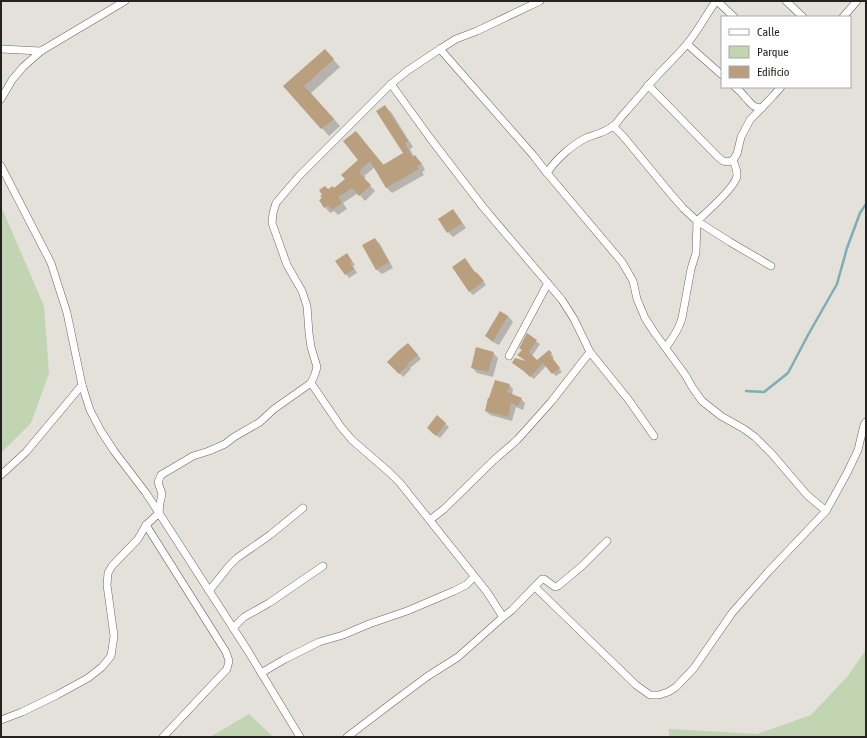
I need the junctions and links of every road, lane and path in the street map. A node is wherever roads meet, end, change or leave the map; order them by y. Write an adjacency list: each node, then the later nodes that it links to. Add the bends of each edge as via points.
1 (125, 1): 12 (street)
2 (540, 1): 11 (street)
3 (716, 1): 6 (street); 9 (street)
4 (786, 1): 7 (street)
5 (857, 1): 8 (street)
6 (733, 16)
7 (802, 16)
8 (844, 16)
9 (687, 44): 13 (street); 15 (street)
10 (1, 49): 12 (street)
11 (440, 49): 14 (street); 23 (street)
12 (41, 51): 18 (street, via 12,80)
13 (721, 74)
14 (391, 84): 26 (street, via 478,200); 30 (street, via 299,176 276,203 273,213 272,223 287,264 307,306 309,334 316,367)
15 (648, 85): 20 (street); 21 (street, via 717,156 723,161)
16 (736, 88): 19 (street, via 754,106)
17 (780, 88): 19 (street)
18 (1, 99)
19 (762, 108): 21 (street, via 750,120)
20 (613, 126): 23 (street, via 575,144); 24 (street)
21 (733, 160): 24 (street, via 736,179)
22 (1, 166): 31 (street, via 51,263 67,313)
23 (547, 173): 27 (street, via 626,268 643,313)
24 (697, 221): 25 (street); 27 (street, via 696,253 682,318 676,334)
25 (771, 266)
26 (548, 283): 28 (street, via 574,319); 29 (street)
27 (666, 347): 36 (street, via 702,401 755,437 807,495)
28 (590, 352): 33 (street); 38 (street, via 517,440)
29 (509, 356)
30 (311, 383): 37 (street, via 260,422 225,444 193,456 161,475 158,482 162,494); 38 (street, via 352,440 400,483)
31 (82, 385): 34 (street, via 26,452); 37 (street, via 90,410 101,431)
32 (866, 422): 36 (street, via 858,450)
33 (654, 436)
34 (1, 475)
35 (303, 508): 44 (street, via 237,558)
36 (826, 511): 43 (street, via 732,613 694,668 668,692 650,695 636,685)
37 (159, 513): 39 (street); 44 (street)
38 (430, 520): 42 (street)
39 (146, 525): 48 (street, via 138,539 108,573 107,585 114,636 111,656 88,678 43,702); 49 (street, via 226,652 229,661 228,669)
40 (607, 541): 43 (street, via 558,586 544,578)
41 (323, 566): 46 (street, via 244,617)
42 (474, 577): 45 (street); 47 (street, via 454,591 407,611 319,642)
43 (534, 587): 45 (street)
44 (209, 591): 46 (street)
45 (503, 617): 51 (street, via 458,657 422,680)
46 (233, 628): 47 (street)
47 (261, 673): 50 (street)
48 (1, 720)
49 (163, 737)
50 (300, 737)
51 (347, 737)

